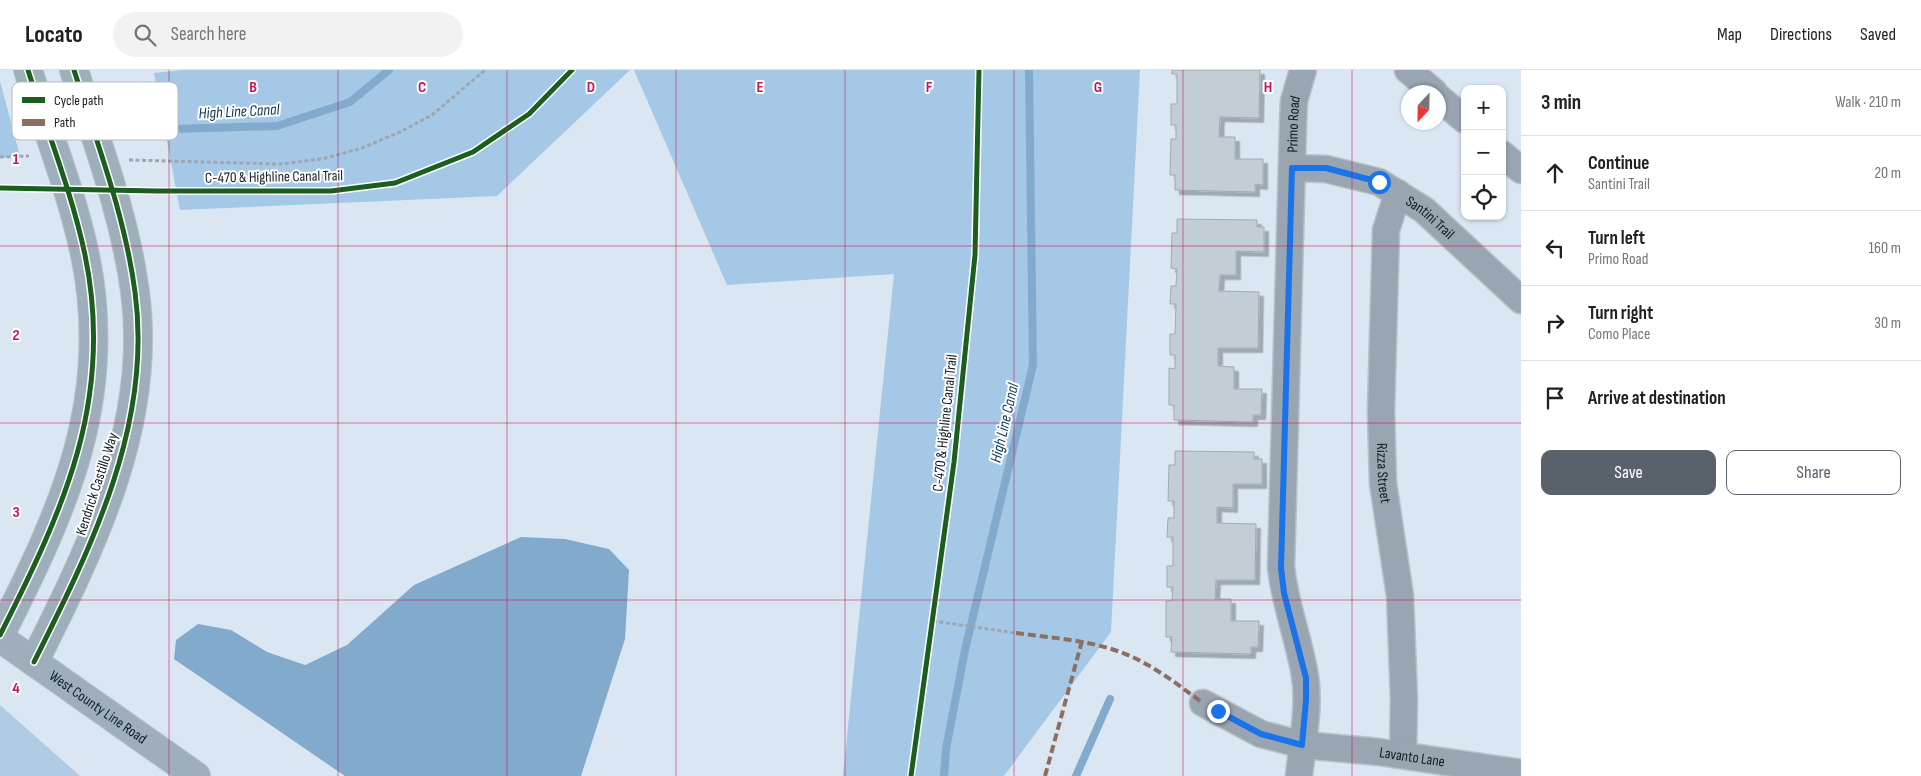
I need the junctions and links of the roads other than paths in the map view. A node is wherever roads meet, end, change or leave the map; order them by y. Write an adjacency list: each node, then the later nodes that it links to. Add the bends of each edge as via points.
1 (28, 70): 5 (main road, Kendrick Castillo Way)
2 (74, 70): 6 (main road, Kendrick Castillo Way)
3 (1303, 70): 13 (street, Primo Road, via 1294,101)
4 (1408, 70): 7 (street)
5 (32, 82)
6 (78, 82)
7 (1426, 85)
8 (1446, 104): 9 (street)
9 (1461, 117)
10 (50, 140): 17 (main road, Kendrick Castillo Way, via 85,256 94,352 87,415 70,480)
11 (96, 140): 18 (main road, Kendrick Castillo Way, via 123,225 136,294 134,397 122,455 108,499 72,587)
12 (1506, 157): 14 (street)
13 (1292, 168): 15 (street, Santini Trail, via 1326,168 1379,182); 20 (street, Primo Road, via 1281,568 1284,593 1306,678)
14 (1521, 170)
15 (1398, 194): 16 (street, Santini Trail, via 1424,210); 21 (street, Rizza Street, via 1386,230 1381,411 1383,483 1400,596)
16 (1521, 300)
17 (0, 637): 18 (main road, West County Line Road)
18 (34, 662): 23 (main road, West County Line Road)
19 (1203, 704): 20 (street, Lavanto Lane, via 1261,734)
20 (1302, 745): 21 (street, Lavanto Lane); 24 (street, Primo Road)
21 (1403, 755): 22 (street, Lavanto Lane)
22 (1521, 773)
23 (196, 776)
24 (1299, 776)

